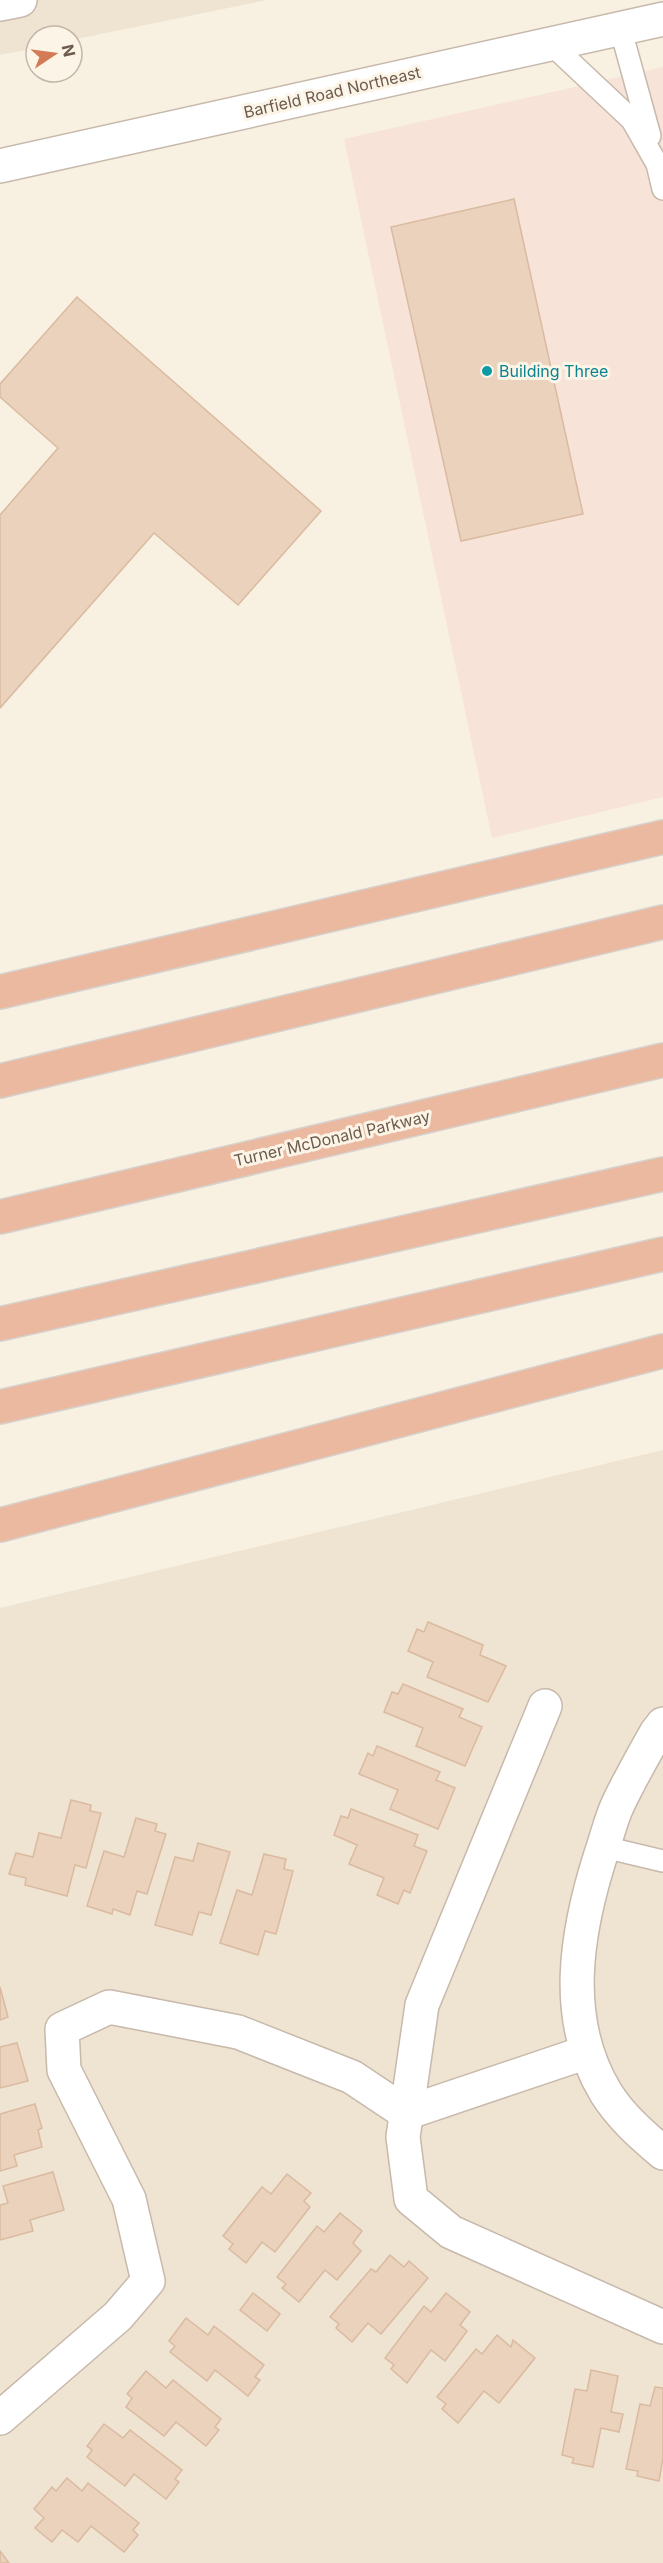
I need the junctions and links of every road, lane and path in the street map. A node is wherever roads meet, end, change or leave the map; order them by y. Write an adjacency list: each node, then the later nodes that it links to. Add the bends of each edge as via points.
1 (20, 0): 2 (street)
2 (0, 4)
3 (663, 19): 4 (street, Barfield Road Northeast)
4 (620, 27): 5 (street, Barfield Road Northeast); 6 (lane)
5 (550, 44): 6 (lane, via 632,120); 7 (street, Barfield Road Northeast)
6 (657, 164): 8 (lane)
7 (0, 166)
8 (663, 189)
9 (663, 837): 11 (highway)
10 (663, 922): 13 (highway)
11 (0, 992)
12 (663, 1060): 15 (highway, Turner McDonald Parkway)
13 (0, 1081)
14 (663, 1174): 17 (highway)
15 (0, 1217)
16 (663, 1254): 19 (highway)
17 (0, 1324)
18 (663, 1351): 20 (highway)
19 (0, 1407)
20 (0, 1525)
21 (545, 1707): 26 (street, via 422,2005)
22 (663, 1724): 23 (street, via 618,1804)
23 (604, 1846): 24 (lane); 25 (street, via 577,1958 576,2000)
24 (663, 1861)
25 (587, 2052): 26 (street); 27 (street, via 606,2094 635,2129)
26 (406, 2113): 28 (street, via 403,2137 411,2199 451,2232); 29 (street, via 352,2077 238,2032 109,2007 62,2029 64,2070 129,2199 148,2281 118,2316)
27 (663, 2152)
28 (663, 2328)
29 (0, 2418)

